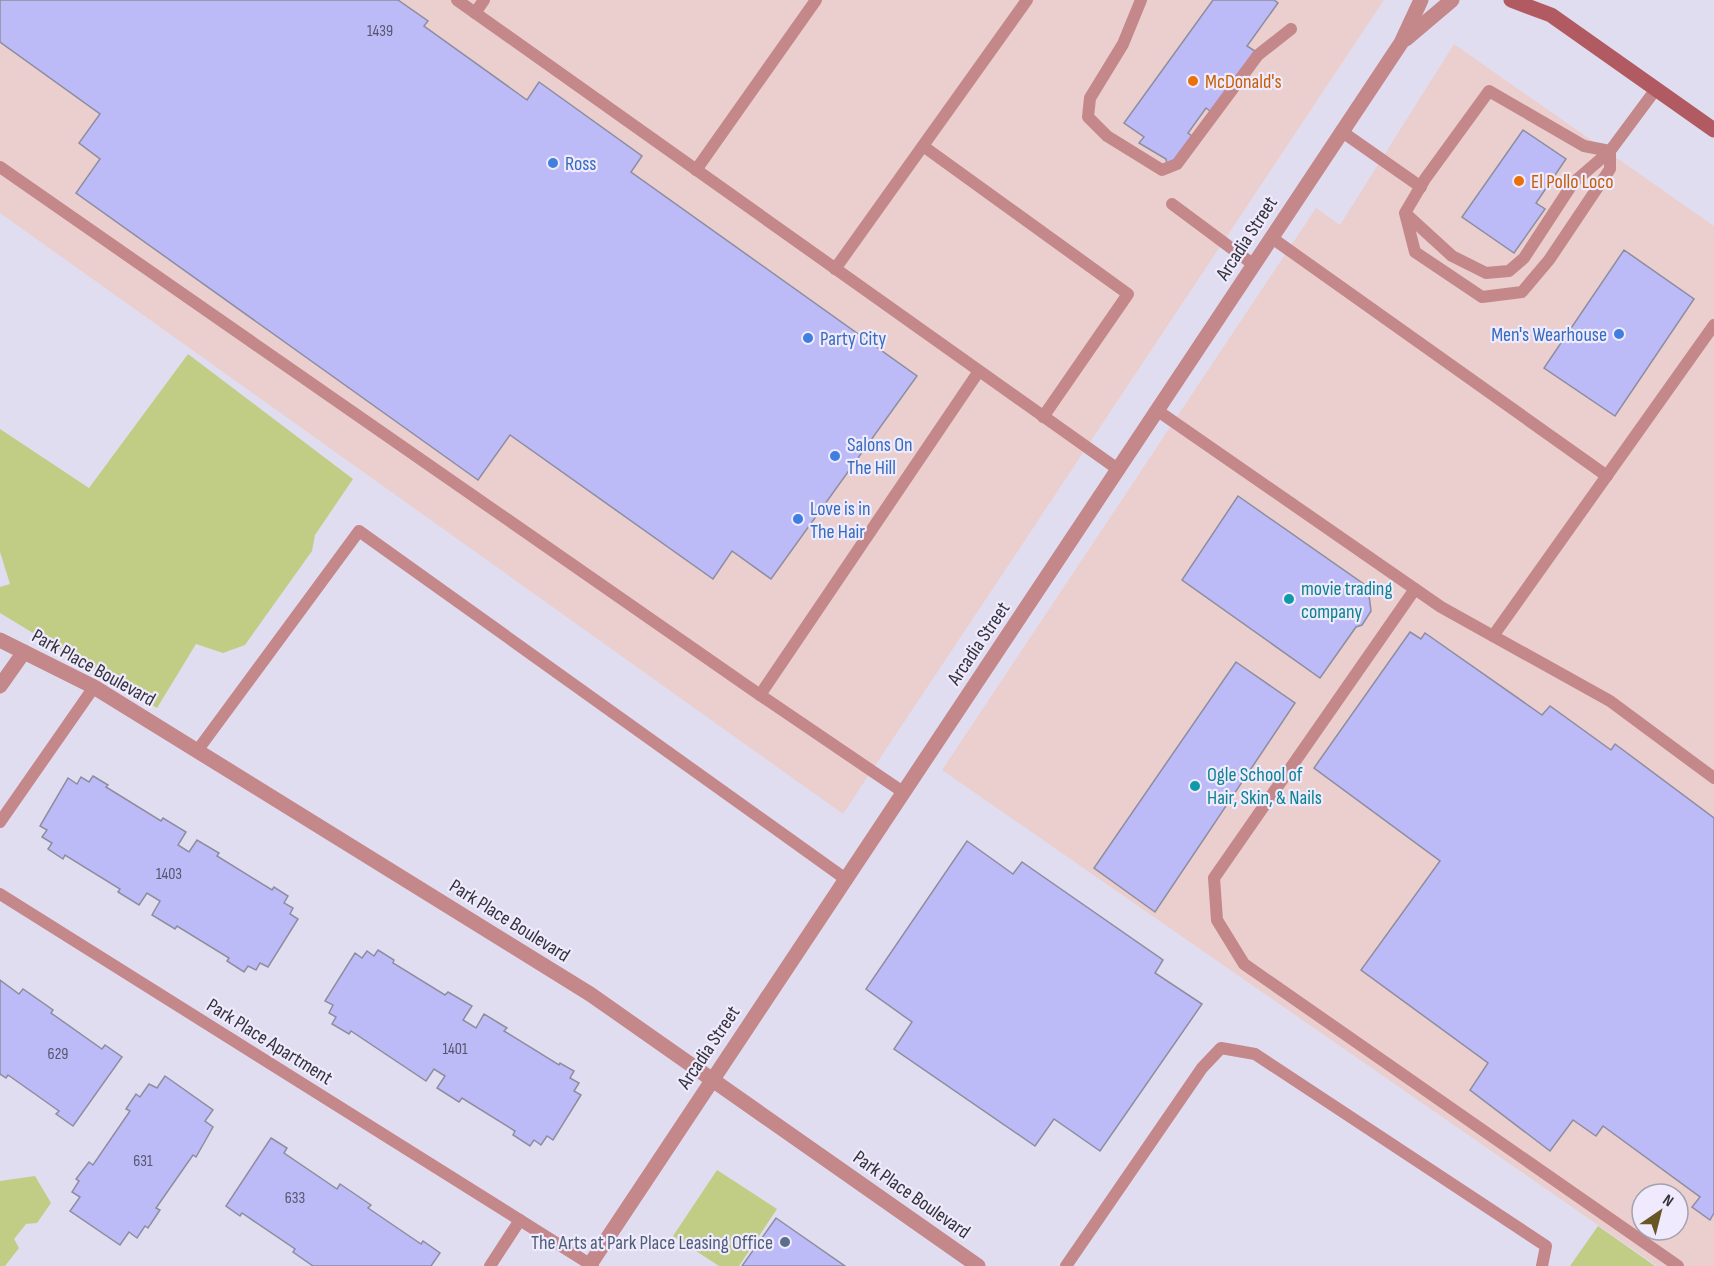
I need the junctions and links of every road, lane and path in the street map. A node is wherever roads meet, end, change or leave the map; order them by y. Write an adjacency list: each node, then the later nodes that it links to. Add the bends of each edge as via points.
1 (457, 0): 10 (lane)
2 (484, 0): 10 (lane)
3 (816, 0): 20 (lane)
4 (1028, 0): 17 (lane)
5 (1141, 0): 12 (lane, via 1124,44 1090,98 1088,117 1107,136 1162,170 1177,164 1257,55)
6 (1421, 0): 13 (street, Arcadia Street)
7 (1452, 0): 13 (street, Arcadia Street)
8 (1511, 0): 11 (main road)
9 (1542, 0): 11 (main road)
10 (475, 13): 20 (lane)
11 (1551, 15): 14 (main road)
12 (1291, 29)
13 (1401, 43): 16 (street, Arcadia Street)
14 (1656, 89): 15 (main road); 18 (lane)
15 (1714, 130)
16 (1341, 131): 21 (lane); 24 (street, Arcadia Street)
17 (923, 146): 26 (lane); 30 (lane, via 1128,294)
18 (1610, 151): 21 (lane, via 1584,146 1488,91); 23 (lane, via 1573,183 1524,258 1509,271 1486,273 1452,256); 23 (lane, via 1610,169 1549,260 1522,291 1482,297 1443,271 1415,252)
19 (0, 167): 39 (lane)
20 (696, 170): 26 (lane)
21 (1421, 187): 23 (lane)
22 (1172, 204): 25 (lane)
23 (1405, 213)
24 (1272, 238): 25 (street, Arcadia Street); 32 (lane)
25 (1254, 265): 29 (street, Arcadia Street)
26 (835, 269): 28 (lane)
27 (1714, 325): 32 (lane)
28 (979, 371): 30 (lane); 39 (lane)
29 (1158, 411): 31 (street, Arcadia Street); 33 (lane)
30 (1043, 417): 31 (lane)
31 (1119, 470): 42 (street, Arcadia Street)
32 (1607, 476): 34 (lane)
33 (1415, 589): 34 (lane); 53 (lane, via 1214,879 1217,920 1244,964)
34 (1493, 636): 41 (lane, via 1610,701)
35 (0, 640): 36 (street, Park Place Boulevard)
36 (24, 652): 37 (street); 38 (street, Park Place Boulevard)
37 (0, 686)
38 (94, 687): 40 (street, Park Place Boulevard); 43 (lane)
39 (759, 695): 42 (lane)
40 (197, 751): 44 (lane, via 359,531); 46 (street, Park Place Boulevard, via 590,994)
41 (1714, 778)
42 (903, 792): 44 (street, Arcadia Street)
43 (0, 822)
44 (847, 880): 46 (street, Arcadia Street)
45 (0, 894): 47 (lane, Park Place Apartment)
46 (711, 1080): 48 (street, Arcadia Street); 50 (street, Park Place Boulevard)
47 (520, 1221): 48 (lane, Park Place Apartment); 49 (lane)
48 (591, 1265)
49 (490, 1266)
50 (978, 1266)
51 (1066, 1266): 52 (lane, via 1202,1068 1221,1048 1255,1054 1546,1245)
52 (1542, 1266)
53 (1678, 1266)

